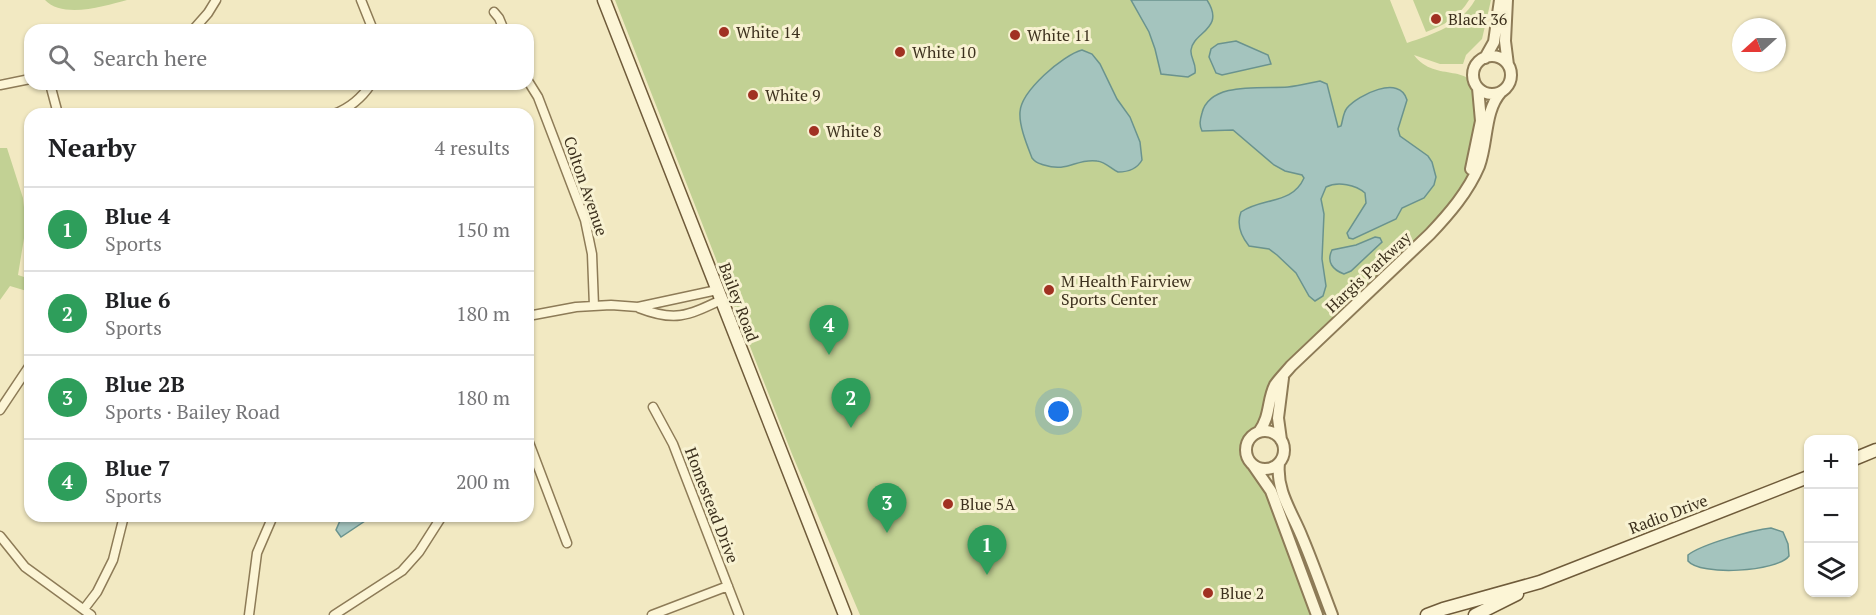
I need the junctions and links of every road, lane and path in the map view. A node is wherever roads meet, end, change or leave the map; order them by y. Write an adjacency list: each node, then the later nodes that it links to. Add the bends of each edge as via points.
1 (216, 0): 7 (street)
2 (361, 0): 8 (street)
3 (604, 0): 22 (main road, Bailey Road)
4 (1500, 0): 10 (street, via 1494,42)
5 (1507, 0): 11 (street)
6 (494, 12): 9 (street)
7 (198, 24)
8 (371, 24)
9 (502, 24)
10 (1485, 58): 11 (street, via 1501,58); 14 (street, via 1474,72)
11 (1508, 66): 18 (street, via 1509,83)
12 (24, 80): 13 (street)
13 (0, 85)
14 (1478, 88): 18 (street, via 1489,94); 21 (street, Hargis Parkway, via 1481,121)
15 (52, 90): 19 (street)
16 (367, 90): 20 (street)
17 (533, 90): 23 (street, Colton Avenue, via 585,220 592,254)
18 (1501, 92): 21 (street, Hargis Parkway, via 1490,108 1478,168)
19 (56, 108)
20 (351, 108)
21 (1468, 184): 27 (street, Hargis Parkway, via 1442,222 1297,359)
22 (719, 295): 24 (street); 24 (street, via 680,316 657,315); 50 (main road, Bailey Road)
23 (594, 306): 24 (street); 25 (street)
24 (638, 307)
25 (534, 315)
26 (24, 374): 29 (street)
27 (1283, 378): 30 (street, Hargis Parkway, via 1276,383 1269,415); 31 (street, via 1278,418)
28 (653, 407): 44 (street, Homestead Drive, via 673,444)
29 (0, 410)
30 (1259, 432): 31 (street, via 1269,432); 36 (street, via 1247,448)
31 (1282, 441): 35 (street, via 1284,452)
32 (1876, 450): 33 (main road)
33 (1858, 457)
34 (534, 462): 42 (street)
35 (1279, 463): 36 (street, via 1269,468); 52 (street, via 1281,490)
36 (1253, 465): 51 (street, via 1271,491)
37 (1804, 479): 43 (main road, Radio Drive)
38 (122, 522): 45 (street, via 113,560)
39 (270, 522): 46 (street, via 257,553)
40 (438, 522): 47 (street, via 402,571)
41 (0, 536): 45 (street, via 25,567)
42 (567, 543)
43 (1540, 582): 53 (main road, Radio Drive); 54 (main road, Radio Drive)
44 (728, 586): 48 (street); 49 (street, Homestead Drive)
45 (88, 612)
46 (249, 615)
47 (334, 615)
48 (652, 615)
49 (739, 615)
50 (845, 615)
51 (1317, 615)
52 (1332, 615)
53 (1427, 615)
54 (1475, 615)

